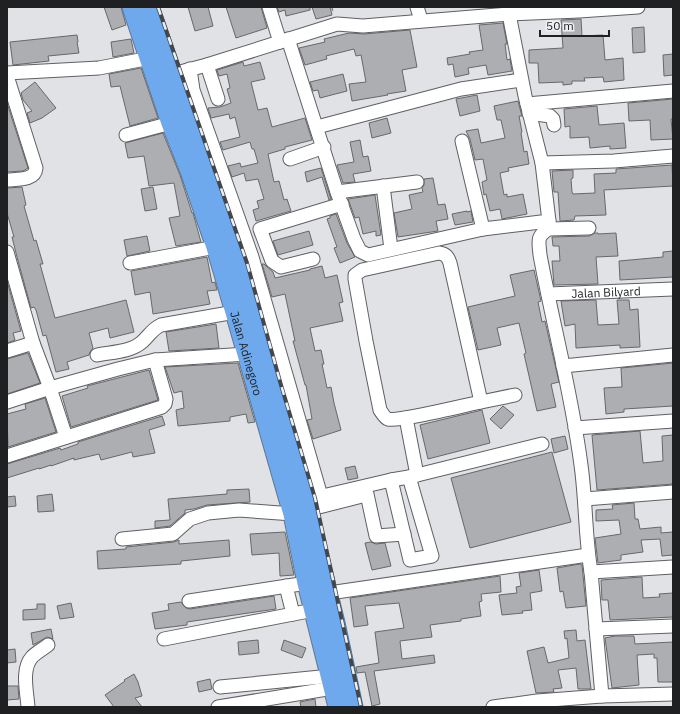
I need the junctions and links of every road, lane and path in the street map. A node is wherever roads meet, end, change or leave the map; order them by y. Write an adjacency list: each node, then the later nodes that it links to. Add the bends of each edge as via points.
1 (132, 7): 12 (highway, Jalan Adinegoro)
2 (149, 7): 14 (highway)
3 (269, 7): 11 (street)
4 (417, 7): 10 (street)
5 (633, 7): 6 (street); 7 (street)
6 (638, 7)
7 (579, 9): 8 (street)
8 (532, 10): 9 (street)
9 (509, 14): 10 (street); 16 (street)
10 (421, 20): 11 (street, via 364,26 336,24)
11 (284, 41): 13 (street); 22 (street)
12 (150, 58): 15 (street, via 98,68); 20 (highway, Jalan Adinegoro)
13 (207, 64): 14 (street); 18 (street)
14 (182, 72): 68 (highway, via 196,145 227,234)
15 (7, 75): 29 (street, via 36,168 30,177)
16 (521, 80): 19 (street); 22 (street, via 461,89)
17 (673, 91): 19 (street)
18 (218, 99)
19 (528, 108): 21 (street, via 550,116); 28 (street)
20 (170, 123): 23 (street); 37 (highway, Jalan Adinegoro, via 190,171)
21 (554, 125)
22 (317, 127): 25 (street)
23 (126, 135)
24 (462, 141): 36 (street)
25 (324, 147): 27 (street); 32 (street)
26 (673, 156): 28 (street)
27 (290, 159)
28 (542, 163): 34 (street)
29 (7, 180)
30 (418, 182): 31 (street)
31 (383, 186): 32 (street); 38 (street)
32 (337, 192): 33 (street)
33 (342, 204): 38 (street, via 360,251 368,255); 40 (street, via 260,229 275,264 281,267)
34 (549, 225): 35 (street); 36 (street); 43 (street, via 539,239)
35 (589, 228)
36 (483, 229): 38 (street)
37 (216, 247): 41 (street); 44 (highway, Jalan Adinegoro)
38 (391, 249)
39 (7, 252): 45 (street)
40 (313, 259)
41 (130, 263)
42 (669, 289): 43 (street, Jalan Bilyard)
43 (548, 294): 51 (street)
44 (235, 312): 47 (highway, Jalan Adinegoro); 48 (street, via 160,325 137,346)
45 (33, 343): 46 (street); 52 (street)
46 (7, 351)
47 (247, 354): 50 (street); 68 (highway, Jalan Adinegoro)
48 (97, 355)
49 (673, 355): 51 (street)
50 (156, 360): 52 (street); 59 (street, via 166,399 162,407)
51 (563, 366): 58 (street)
52 (50, 388): 54 (street); 59 (street)
53 (515, 395): 55 (street)
54 (7, 402)
55 (481, 402): 56 (street); 56 (street, via 450,263 447,257 439,253 362,270 354,279 380,410 390,419)
56 (406, 418): 62 (street)
57 (673, 421): 58 (street)
58 (575, 428): 67 (street)
59 (66, 437): 61 (street)
60 (542, 444): 62 (street)
61 (7, 456)
62 (413, 476): 63 (street); 69 (street, via 432,556 410,560)
63 (392, 484): 65 (street); 66 (street); 69 (street)
64 (673, 492): 67 (street)
65 (367, 494): 66 (street); 69 (street, via 376,536)
66 (341, 496): 68 (street); 68 (street)
67 (585, 499): 71 (street)
68 (306, 505): 70 (street, via 208,513 190,519 173,534); 74 (highway, Jalan Adinegoro); 76 (highway)
69 (404, 534)
70 (122, 539)
71 (588, 555): 73 (street); 76 (street)
72 (673, 567): 73 (street)
73 (591, 572): 81 (street)
74 (307, 583): 75 (street); 78 (highway, Jalan Adinegoro)
75 (286, 586): 77 (street); 79 (street)
76 (327, 592): 90 (highway)
77 (189, 601)
78 (314, 610): 79 (street); 84 (highway, Jalan Adinegoro)
79 (293, 614): 82 (street)
80 (673, 626): 81 (street)
81 (596, 629): 87 (street)
82 (164, 639)
83 (48, 645): 91 (street, via 32,656 28,663)
84 (332, 682): 85 (street); 88 (street); 90 (highway, Jalan Adinegoro)
85 (220, 687)
86 (673, 694): 87 (street)
87 (609, 700): 89 (street)
88 (252, 704): 92 (street)
89 (538, 704): 93 (street)
90 (344, 706)
91 (28, 707)
92 (218, 707)
93 (493, 707)

